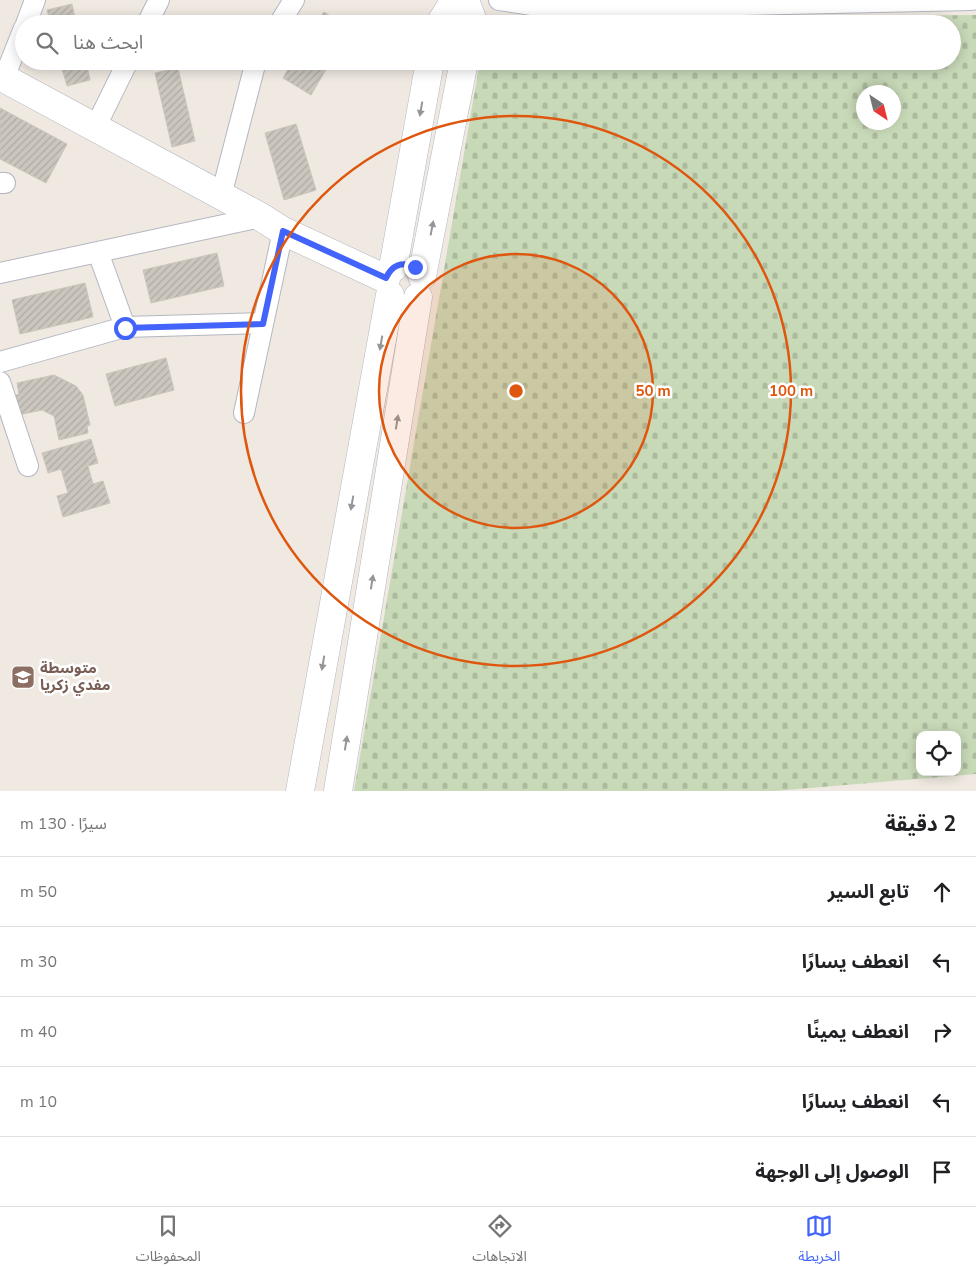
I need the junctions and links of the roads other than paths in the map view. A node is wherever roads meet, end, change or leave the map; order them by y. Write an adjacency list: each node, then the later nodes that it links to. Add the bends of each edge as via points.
1 (35, 0): 9 (street)
2 (159, 0): 10 (street)
3 (294, 0): 11 (street)
4 (455, 0): 12 (street)
5 (464, 0): 13 (street)
6 (499, 0): 8 (street, via 557,8)
7 (972, 0): 8 (street)
8 (816, 2)
9 (29, 15)
10 (152, 15)
11 (285, 15)
12 (446, 15)
13 (470, 15)
14 (15, 48): 19 (street)
15 (123, 70): 20 (street)
16 (254, 70): 21 (street)
17 (428, 70): 25 (street, one-way to 25)
18 (462, 70): 26 (street, one-way to 18)
19 (2, 77): 20 (street)
20 (94, 128): 21 (street)
21 (221, 196): 22 (street)
22 (272, 224): 23 (street); 25 (street); 27 (street)
23 (98, 252): 24 (street); 28 (street)
24 (0, 273)
25 (389, 280): 26 (street, via 400,302 412,300); 33 (street, one-way to 33)
26 (420, 286): 34 (street, one-way to 26)
27 (263, 324): 28 (street); 31 (street)
28 (125, 328): 29 (street)
29 (0, 362)
30 (0, 382): 32 (street)
31 (244, 413)
32 (28, 466)
33 (300, 791)
34 (338, 791)

